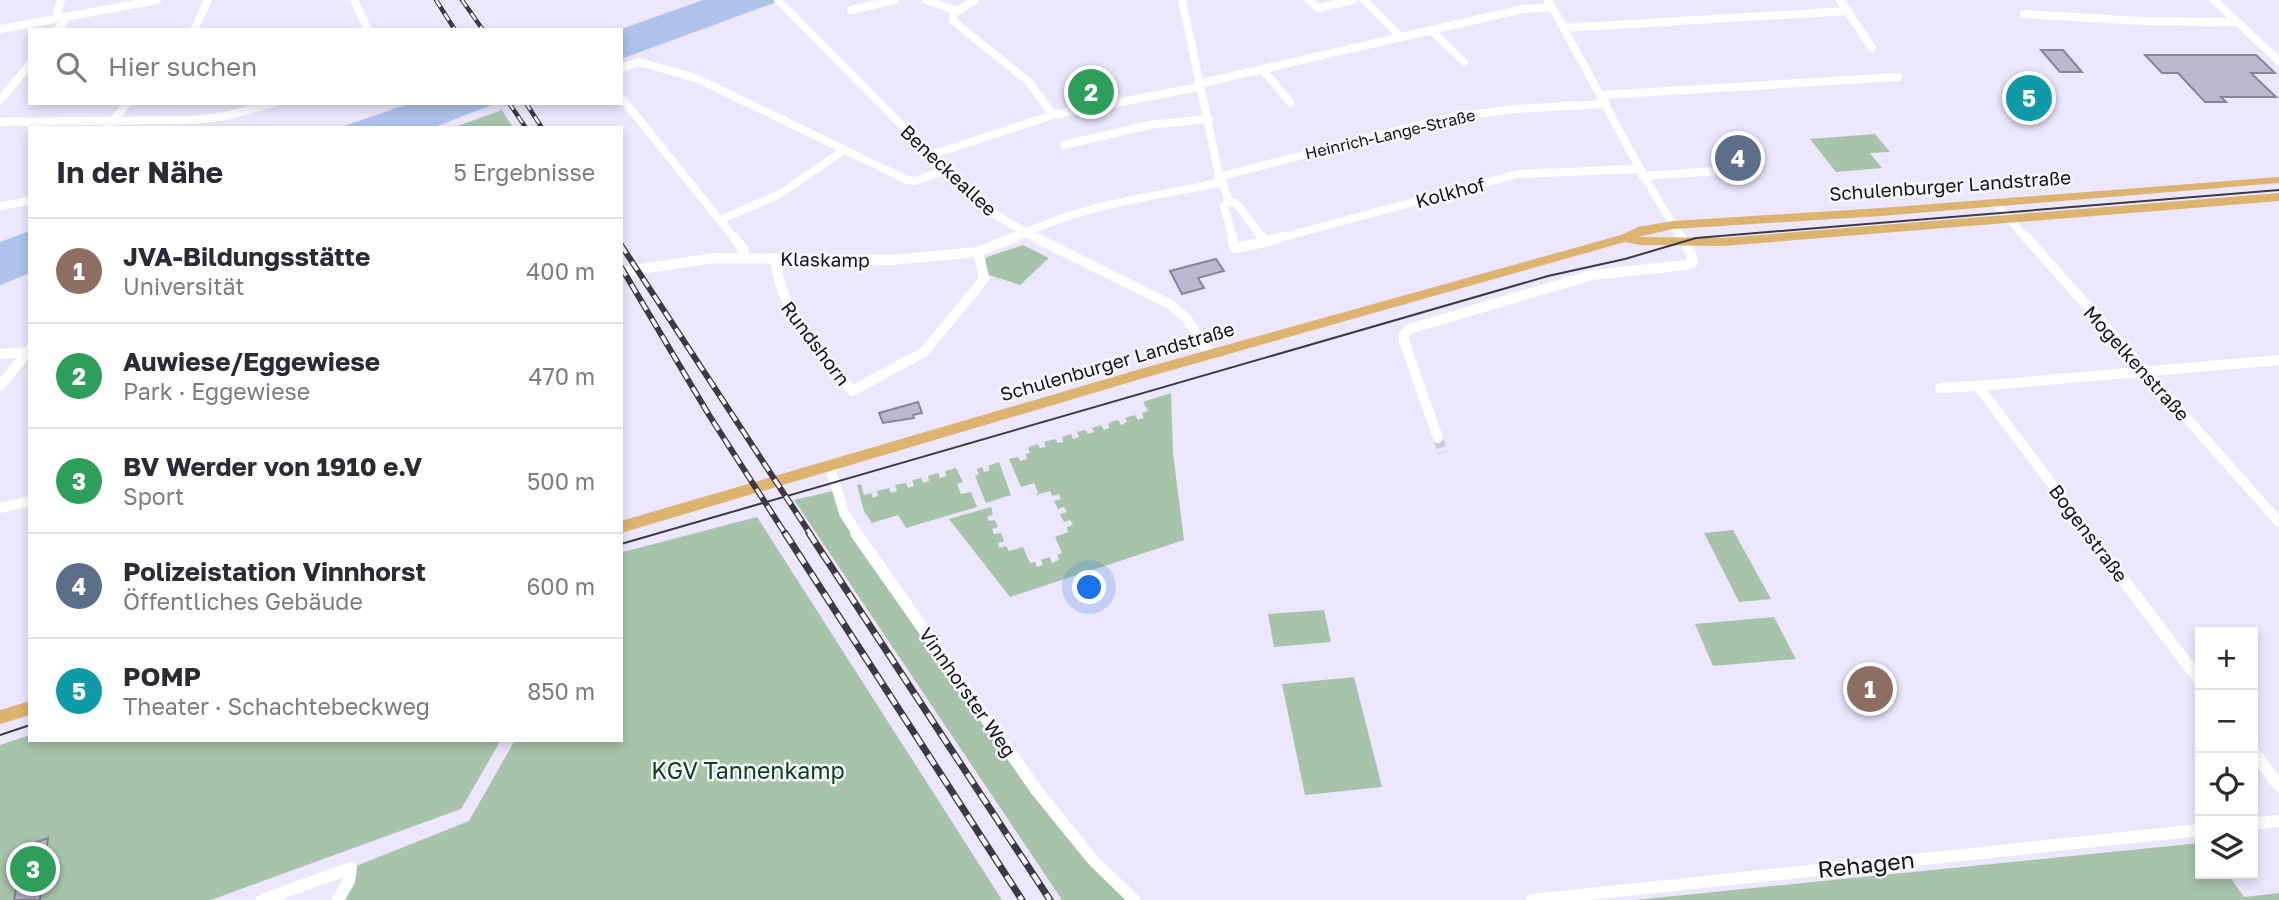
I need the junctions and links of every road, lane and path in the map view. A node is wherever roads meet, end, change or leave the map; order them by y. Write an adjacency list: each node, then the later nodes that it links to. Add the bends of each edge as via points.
1 (61, 0): 20 (street, via 57,12)
2 (157, 0): 20 (street)
3 (208, 0): 23 (street)
4 (354, 0): 24 (street)
5 (895, 0): 16 (street)
6 (926, 0): 17 (street)
7 (975, 0): 17 (street)
8 (1182, 0): 36 (street)
9 (1309, 0): 10 (street, via 1318,8)
10 (1353, 0)
11 (1364, 0): 28 (street)
12 (1840, 0): 18 (street)
13 (2214, 0): 21 (street)
14 (781, 3): 51 (street, Beneckeallee)
15 (1550, 3): 25 (street); 27 (street)
16 (851, 10)
17 (957, 11): 44 (street, via 956,26 1029,82)
18 (1847, 11): 25 (street); 29 (street)
19 (2024, 14): 21 (street)
20 (61, 18): 22 (street, via 64,22); 26 (street)
21 (2237, 22): 30 (street)
22 (59, 28)
23 (195, 28)
24 (367, 28)
25 (1564, 28): 37 (street)
26 (0, 29)
27 (1431, 30): 28 (street); 31 (street)
28 (1401, 37): 34 (street)
29 (1872, 48)
30 (2279, 61)
31 (1464, 62)
32 (28, 66): 39 (street)
33 (623, 67): 50 (street, via 639,62 682,73)
34 (1262, 69): 36 (street); 40 (street)
35 (1898, 77): 37 (street)
36 (1199, 86): 44 (street); 45 (street)
37 (1602, 95): 41 (street)
38 (623, 99): 62 (street)
39 (0, 100)
40 (1292, 103)
41 (1606, 104): 54 (street); 55 (street, Heinrich-Lange-Straße, via 1447,118)
42 (126, 105): 46 (street)
43 (268, 105): 46 (street, via 203,119)
44 (1053, 115): 51 (street)
45 (1209, 119): 49 (street, via 1149,125); 55 (street)
46 (113, 120): 47 (street); 48 (street)
47 (0, 122)
48 (108, 126)
49 (1064, 145)
50 (844, 150): 52 (street, via 907,180); 62 (street, via 780,194)
51 (931, 155): 52 (street, Beneckeallee)
52 (946, 170): 65 (street, Beneckeallee, via 993,213)
53 (1718, 171): 54 (street, Kolkhof)
54 (1641, 172): 64 (street); 68 (street, Kolkhof, via 1518,174)
55 (1218, 180): 59 (street); 65 (street, Heinrich-Lange-Straße, via 1103,206)
56 (2279, 180): 60 (main road, Schulenburger Landstraße)
57 (2279, 197): 63 (main road, Schulenburger Landstraße)
58 (28, 201): 61 (street)
59 (1233, 203): 68 (street); 68 (street, Kolkhof, via 1224,206 1235,248)
60 (1996, 203): 63 (street, Mogelkenstraße); 64 (main road, Schulenburger Landstraße)
61 (0, 206)
62 (720, 219): 70 (street)
63 (2009, 219): 67 (main road, Schulenburger Landstraße, via 1723,242); 78 (street, Mogelkenstraße)
64 (1673, 225): 66 (main road, Schulenburger Landstraße); 67 (street)
65 (1025, 233): 69 (street, Klaskamp); 76 (street, Beneckeallee, via 1171,305 1187,319)
66 (1625, 238): 67 (main road, Schulenburger Landstraße); 76 (main road, Schulenburger Landstraße)
67 (1685, 241): 82 (street, via 1693,258 1686,265 1592,275 1409,329 1404,341)
68 (1265, 242)
69 (978, 252): 71 (street, Klaskamp, via 903,259); 71 (street, Rundshorn, via 985,279 934,341 923,352 852,391 788,311 775,276)
70 (745, 258): 71 (street, Klaskamp); 72 (street, Klaskamp)
71 (775, 258)
72 (623, 272)
73 (28, 352): 75 (street)
74 (28, 353): 79 (street)
75 (0, 354)
76 (1210, 355): 83 (main road, Schulenburger Landstraße)
77 (2279, 360): 78 (street)
78 (2144, 371): 80 (street); 86 (street, Mogelkenstraße)
79 (0, 386)
80 (1978, 386): 81 (street); 88 (street, Bogenstraße)
81 (1940, 388)
82 (1438, 438)
83 (830, 466): 87 (main road, Schulenburger Landstraße); 98 (street, Vinnhorster Weg, via 851,525 1001,740 1065,828)
84 (28, 501): 85 (street)
85 (0, 508)
86 (2279, 522)
87 (623, 526)
88 (2195, 674)
89 (28, 709): 90 (main road)
90 (0, 717)
91 (2254, 753): 92 (street)
92 (2279, 786)
93 (2279, 821): 94 (street)
94 (2258, 823)
95 (2195, 831): 99 (street, Rehagen)
96 (262, 900): 97 (street, via 351,868)
97 (338, 900)
98 (1134, 900)
99 (1532, 900)

